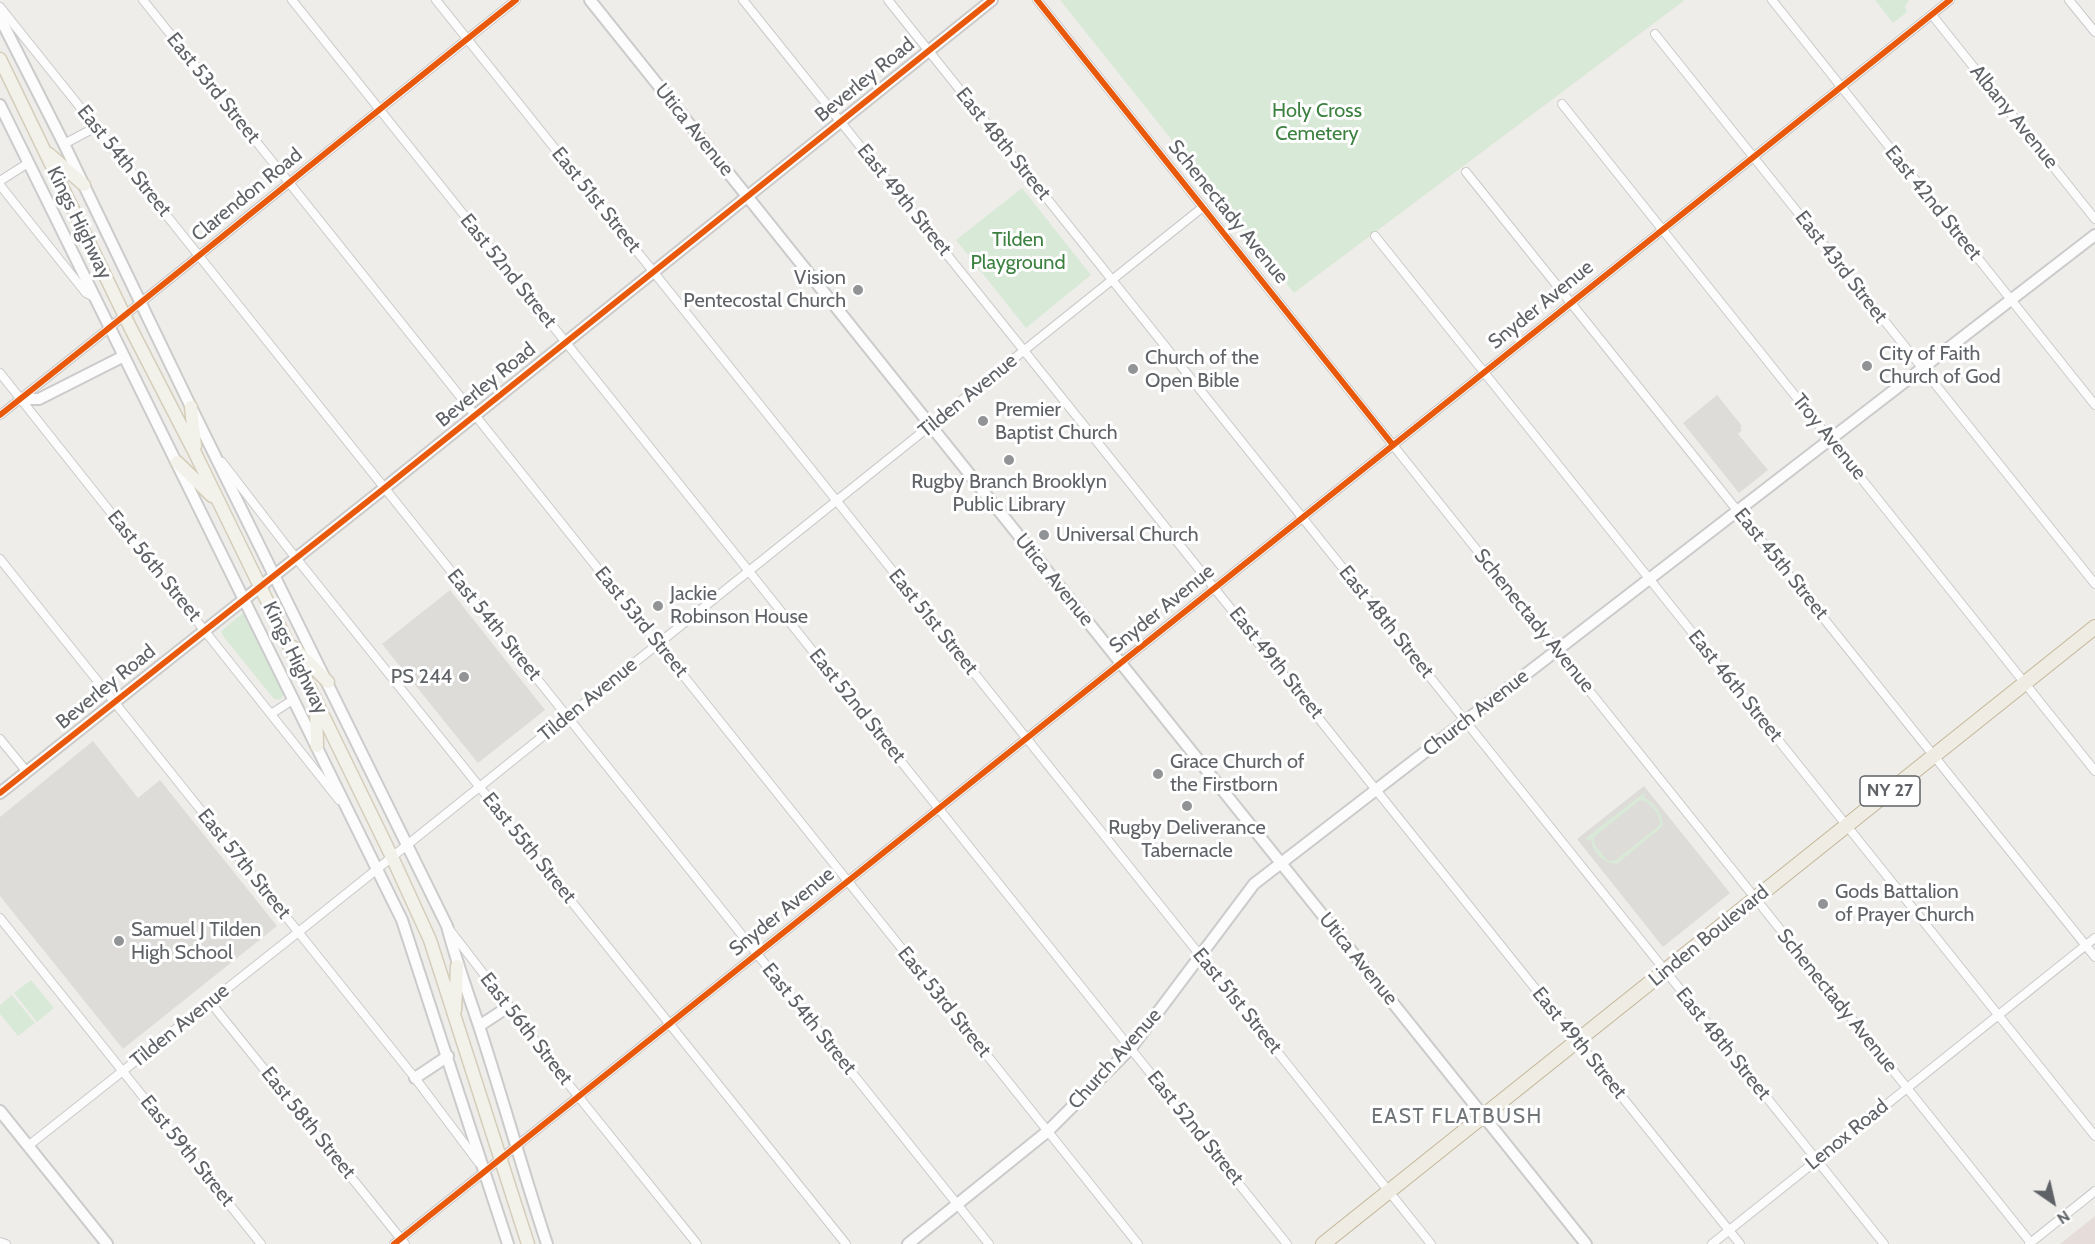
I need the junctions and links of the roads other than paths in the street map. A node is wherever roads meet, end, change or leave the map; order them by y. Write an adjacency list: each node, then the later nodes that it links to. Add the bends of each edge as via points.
1 (144, 0): 33 (street, East 53rd Street)
2 (292, 0): 24 (street, East 52nd Street)
3 (435, 0): 18 (street, East 51st Street)
4 (516, 0): 18 (street, Clarendon Road)
5 (590, 0): 36 (street, Utica Avenue)
6 (743, 0): 25 (street, East 49th Street)
7 (888, 0): 19 (street, East 48th Street)
8 (992, 0): 19 (street, Beverley Road)
9 (1037, 0): 37 (street, Schenectady Avenue)
10 (1772, 0): 21 (street, East 42nd Street)
11 (1950, 0): 14 (street, Snyder Avenue)
12 (2069, 0): 16 (street)
13 (0, 7): 26 (street, East 54th Street)
14 (1932, 15): 21 (street, Snyder Avenue); 38 (street, Albany Avenue)
15 (0, 18): 27 (street, Kings Highway)
16 (2095, 32)
17 (1655, 33): 29 (street, East 43rd Street)
18 (467, 39): 24 (street, Clarendon Road); 43 (street, East 51st Street)
19 (928, 50): 25 (street, Beverley Road); 44 (street, East 48th Street)
20 (0, 59): 28 (main road, Kings Highway)
21 (1841, 87): 29 (street, Snyder Avenue); 46 (street, East 42nd Street)
22 (1562, 104): 39 (street, Troy Avenue)
23 (0, 105): 30 (street, Kings Highway)
24 (379, 109): 33 (street, Clarendon Road); 51 (street, East 52nd Street)
25 (841, 121): 36 (street, Beverley Road); 52 (street, East 49th Street)
26 (96, 127): 27 (street, Kings Highway); 42 (street, East 54th Street)
27 (64, 144): 35 (street, Kings Highway)
28 (44, 149): 35 (main road); 49 (main road, Kings Highway)
29 (1754, 156): 39 (street, Snyder Avenue); 54 (street, East 43rd Street)
30 (28, 163): 32 (street, Kings Highway); 45 (street, Kings Highway)
31 (1467, 172): 47 (street, East 45th Street)
32 (0, 181)
33 (288, 182): 42 (street, Clarendon Road); 61 (street, East 53rd Street)
34 (0, 185): 45 (street, via 86,293)
35 (84, 185): 48 (street, Kings Highway)
36 (747, 196): 43 (street, Beverley Road); 62 (street, Utica Avenue)
37 (1203, 207): 44 (street, Tilden Avenue); 64 (street, Schenectady Avenue)
38 (2095, 219)
39 (1663, 229): 47 (street, Snyder Avenue); 63 (street, Troy Avenue)
40 (2095, 235): 46 (street, Church Avenue)
41 (1375, 236): 55 (street, East 46th Street)
42 (199, 256): 48 (street, Clarendon Road); 68 (street, East 54th Street)
43 (654, 272): 51 (street, Beverley Road); 69 (street, East 51st Street)
44 (1112, 281): 52 (street, Tilden Avenue); 72 (street, East 48th Street)
45 (97, 298): 50 (street, Kings Highway)
46 (2011, 300): 54 (street, Church Avenue); 58 (street, East 42nd Street)
47 (1570, 302): 55 (street, Snyder Avenue); 71 (street, East 45th Street)
48 (141, 303): 49 (street, Clarendon Road); 59 (street, Kings Highway)
49 (125, 316): 50 (street, Clarendon Road); 66 (main road, Kings Highway)
50 (111, 327): 53 (street, Kings Highway); 57 (street, Clarendon Road)
51 (566, 342): 61 (street, Beverley Road); 75 (street, East 52nd Street)
52 (1025, 351): 62 (street, Tilden Avenue); 80 (street, East 49th Street)
53 (124, 356): 57 (street, via 39,399); 67 (street, Kings Highway)
54 (1923, 369): 63 (street, Church Avenue); 78 (street, East 43rd Street)
55 (1485, 372): 64 (street, Snyder Avenue); 77 (street, East 46th Street)
56 (0, 373): 57 (street, East 56th Street)
57 (21, 399): 60 (street, Clarendon Road); 83 (street, East 56th Street)
58 (2095, 405)
59 (191, 407): 65 (street, Kings Highway); 66 (main road)
60 (0, 415)
61 (475, 415): 68 (street, Beverley Road); 85 (street, East 53rd Street)
62 (931, 426): 69 (street, Tilden Avenue); 87 (street, Utica Avenue)
63 (1830, 440): 71 (street, Church Avenue); 89 (street, Troy Avenue)
64 (1393, 445): 72 (street, Snyder Avenue); 86 (street, Schenectady Avenue)
65 (214, 451): 73 (street, East 55th Street); 76 (street, Kings Highway)
66 (195, 453): 70 (main road, Kings Highway)
67 (177, 462): 70 (main road); 81 (street, Kings Highway)
68 (384, 488): 73 (street, Beverley Road); 94 (street, East 54th Street)
69 (836, 501): 75 (street, Tilden Avenue); 97 (street, East 51st Street)
70 (220, 503): 79 (main road, Kings Highway)
71 (1738, 511): 77 (street, Church Avenue); 99 (street, East 45th Street)
72 (1303, 518): 80 (street, Snyder Avenue); 95 (street, East 48th Street)
73 (296, 556): 76 (street, Beverley Road); 102 (street, East 55th Street)
74 (0, 559): 92 (street, East 57th Street)
75 (748, 571): 85 (street, Tilden Avenue); 105 (street, East 52nd Street)
76 (274, 574): 79 (street, Beverley Road); 88 (street, Kings Highway)
77 (1650, 580): 86 (street, Church Avenue); 107 (street, East 46th Street)
78 (2095, 584)
79 (259, 586): 81 (street, Beverley Road); 84 (main road, Kings Highway)
80 (1215, 587): 87 (street, Snyder Avenue); 103 (street, East 49th Street)
81 (244, 598): 83 (street, Beverley Road); 90 (street, Kings Highway)
82 (2095, 627): 89 (highway, Linden Boulevard / NY 27)
83 (205, 629): 92 (street, Beverley Road); 93 (street, East 56th Street)
84 (286, 640): 88 (main road); 91 (main road, Kings Highway)
85 (658, 644): 94 (street, Tilden Avenue); 112 (street, East 53rd Street)
86 (1557, 650): 95 (street, Church Avenue); 113 (street, Schenectady Avenue)
87 (1121, 663): 97 (street, Snyder Avenue); 110 (street, Utica Avenue)
88 (328, 682): 108 (street, Kings Highway)
89 (2025, 683): 99 (highway, Linden Boulevard / NY 27); 100 (street, Troy Avenue)
90 (294, 699): 93 (street); 98 (street, Kings Highway)
91 (315, 701): 98 (main road); 109 (main road, Kings Highway)
92 (114, 702): 101 (street, Beverley Road); 116 (street, East 57th Street)
93 (271, 714): 106 (street, East 56th Street)
94 (567, 716): 102 (street, Tilden Avenue); 119 (street, East 54th Street)
95 (1466, 722): 103 (street, Church Avenue); 123 (street, East 48th Street)
96 (0, 738): 101 (street)
97 (1027, 738): 105 (street, Snyder Avenue); 120 (street, East 51st Street)
98 (317, 746): 106 (street, Kings Highway)
99 (1934, 756): 107 (highway, Linden Boulevard / NY 27); 118 (street, East 45th Street)
100 (2095, 771)
101 (27, 772): 104 (street, Beverley Road)
102 (479, 786): 108 (street, Tilden Avenue); 128 (street, East 55th Street)
103 (1377, 789): 110 (street, Church Avenue); 130 (street, East 49th Street)
104 (0, 793)
105 (938, 808): 112 (street, Snyder Avenue); 131 (street, East 52nd Street)
106 (351, 816): 111 (street, Kings Highway)
107 (1846, 826): 113 (highway, Linden Boulevard / NY 27); 126 (street, East 46th Street)
108 (408, 844): 109 (street, Tilden Avenue); 115 (street, Kings Highway)
109 (392, 857): 111 (street, Tilden Avenue); 127 (main road, Kings Highway, via 430,940)
110 (1281, 862): 120 (street, Church Avenue, via 1254,884); 138 (street, Utica Avenue)
111 (377, 868): 116 (street, Tilden Avenue); 132 (street, Kings Highway, via 406,929)
112 (848, 881): 119 (street, Snyder Avenue); 141 (street, East 53rd Street)
113 (1756, 899): 123 (highway, Linden Boulevard / NY 27); 135 (street, Schenectady Avenue)
114 (0, 918): 133 (street, East 59th Street)
115 (447, 926): 122 (street, Kings Highway); 125 (street, East 56th Street)
116 (299, 932): 124 (street, Tilden Avenue); 134 (street, East 57th Street)
117 (2095, 938): 118 (street, Lenox Road)
118 (2085, 945): 121 (street, East 45th Street); 126 (street, Lenox Road)
119 (757, 954): 128 (street, Snyder Avenue); 150 (street, East 54th Street)
120 (1200, 956): 131 (street, Church Avenue); 148 (street, East 51st Street)
121 (2095, 957)
122 (457, 966): 127 (main road); 129 (street, Kings Highway)
123 (1664, 971): 130 (highway, Linden Boulevard / NY 27); 146 (street, East 48th Street)
124 (210, 1002): 133 (street, Tilden Avenue); 153 (street, East 58th Street)
125 (508, 1006): 129 (street); 136 (street, East 56th Street)
126 (1997, 1014): 135 (street, Lenox Road); 142 (street, East 46th Street)
127 (455, 1017): 145 (main road, Kings Highway)
128 (669, 1023): 136 (street, Snyder Avenue); 162 (street, East 55th Street)
129 (479, 1026): 144 (street, Kings Highway)
130 (1577, 1041): 138 (highway, Linden Boulevard / NY 27); 151 (street, East 49th Street)
131 (1131, 1048): 141 (street, Church Avenue); 166 (street, East 52nd Street)
132 (448, 1056): 134 (street); 147 (street, Kings Highway)
133 (123, 1072): 143 (street, Tilden Avenue); 158 (street, East 59th Street)
134 (415, 1078): 147 (street, East 57th Street)
135 (1906, 1087): 146 (street, Lenox Road); 155 (street, Schenectady Avenue)
136 (579, 1097): 144 (street, Snyder Avenue); 161 (street, East 56th Street)
137 (0, 1111): 140 (street)
138 (1483, 1116): 148 (highway, Linden Boulevard / NY 27); 169 (street, Utica Avenue)
139 (0, 1122): 140 (street)
140 (11, 1125): 143 (street)
141 (1048, 1131): 150 (street, Church Avenue); 165 (street, East 53rd Street)
142 (2095, 1136)
143 (28, 1146): 157 (street)
144 (515, 1146): 145 (street, Snyder Avenue); 154 (street, Kings Highway)
145 (500, 1159): 147 (street, Snyder Avenue); 160 (main road, Kings Highway)
146 (1816, 1161): 151 (street, Lenox Road); 172 (street, East 48th Street)
147 (485, 1171): 153 (street, Snyder Avenue); 159 (street, Kings Highway)
148 (1388, 1191): 167 (highway, Linden Boulevard / NY 27); 168 (street, East 51st Street)
149 (2095, 1191): 155 (street)
150 (958, 1205): 163 (street, Church Avenue); 164 (street, East 54th Street)
151 (1729, 1230): 170 (street, Lenox Road); 171 (street, East 49th Street)
152 (0, 1242): 156 (street)
153 (400, 1242)
154 (548, 1243)
155 (2030, 1243)
156 (6, 1244)
157 (107, 1244)
158 (261, 1244)
159 (508, 1244)
160 (528, 1244)
161 (697, 1244)
162 (846, 1244)
163 (908, 1244)
164 (989, 1244)
165 (1138, 1244)
166 (1287, 1244)
167 (1323, 1244)
168 (1431, 1244)
169 (1586, 1244)
170 (1712, 1244)
171 (1740, 1244)
172 (1884, 1244)

